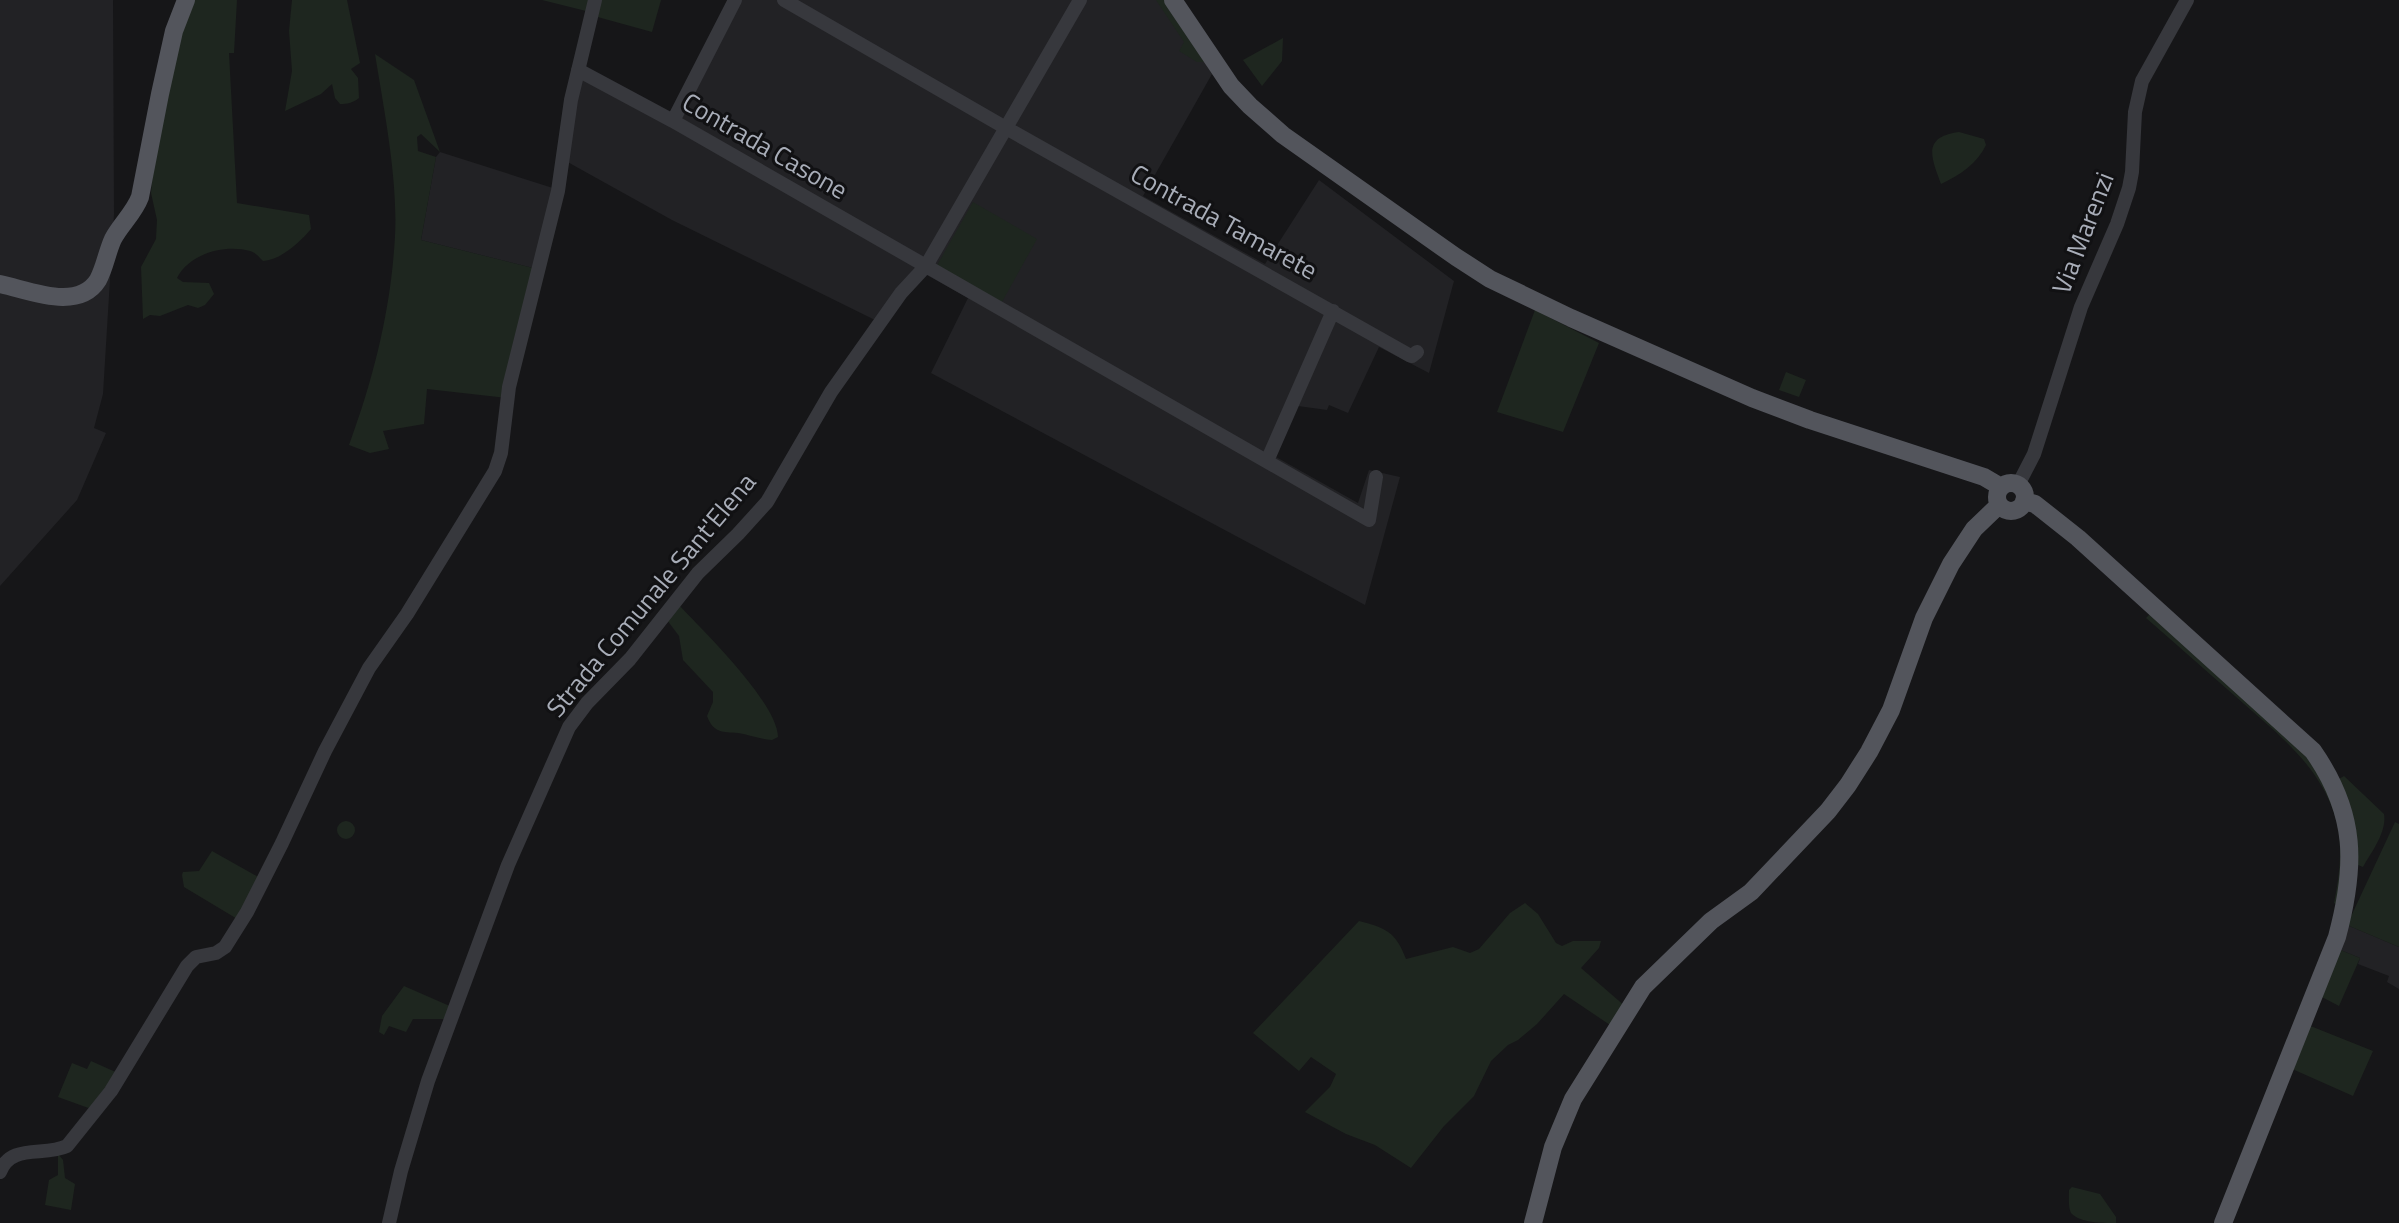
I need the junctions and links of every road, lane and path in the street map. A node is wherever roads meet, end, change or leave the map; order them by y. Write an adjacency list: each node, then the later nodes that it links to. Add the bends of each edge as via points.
1 (186, 0): 12 (main road, via 174,31 140,197 114,236 96,283 83,294 69,297)
2 (595, 0): 8 (street)
3 (735, 0): 9 (street)
4 (784, 0): 10 (street, Contrada Tamarete)
5 (1080, 0): 10 (street, Strada Comunale Sant'Elena)
6 (1173, 0): 17 (main road, via 1231,86 1250,106 1283,135 1490,279 1752,398 1984,477)
7 (2187, 0): 17 (street, Via Marenzi, via 2142,81 2129,188 2081,307 2034,454)
8 (578, 70): 9 (street, Contrada Casone); 18 (street, via 558,191 509,387 495,471 369,668 225,947 196,957 187,966 111,1091 67,1146 57,1151 16,1153)
9 (673, 121): 11 (street, Contrada Casone)
10 (1006, 128): 11 (street, Strada Comunale Sant'Elena); 13 (street, Contrada Tamarete)
11 (926, 266): 15 (street, Contrada Casone); 19 (street, Strada Comunale Sant'Elena, via 901,293 831,392 767,502 698,573 569,726 508,865 428,1081)
12 (0, 284)
13 (1333, 311): 14 (street, Contrada Tamarete, via 1409,355); 15 (street)
14 (1417, 352)
15 (1267, 461): 16 (street, Contrada Casone, via 1369,520)
16 (1376, 477)
17 (2010, 494): 20 (main road, via 1974,529 1951,564 1924,618 1891,710 1848,785 1751,892 1711,921 1643,987 1573,1099 1553,1147); 21 (main road, via 2035,503 2078,538 2313,751 2343,813 2350,868 2337,937)
18 (0, 1172)
19 (389, 1223)
20 (1533, 1223)
21 (2223, 1223)

